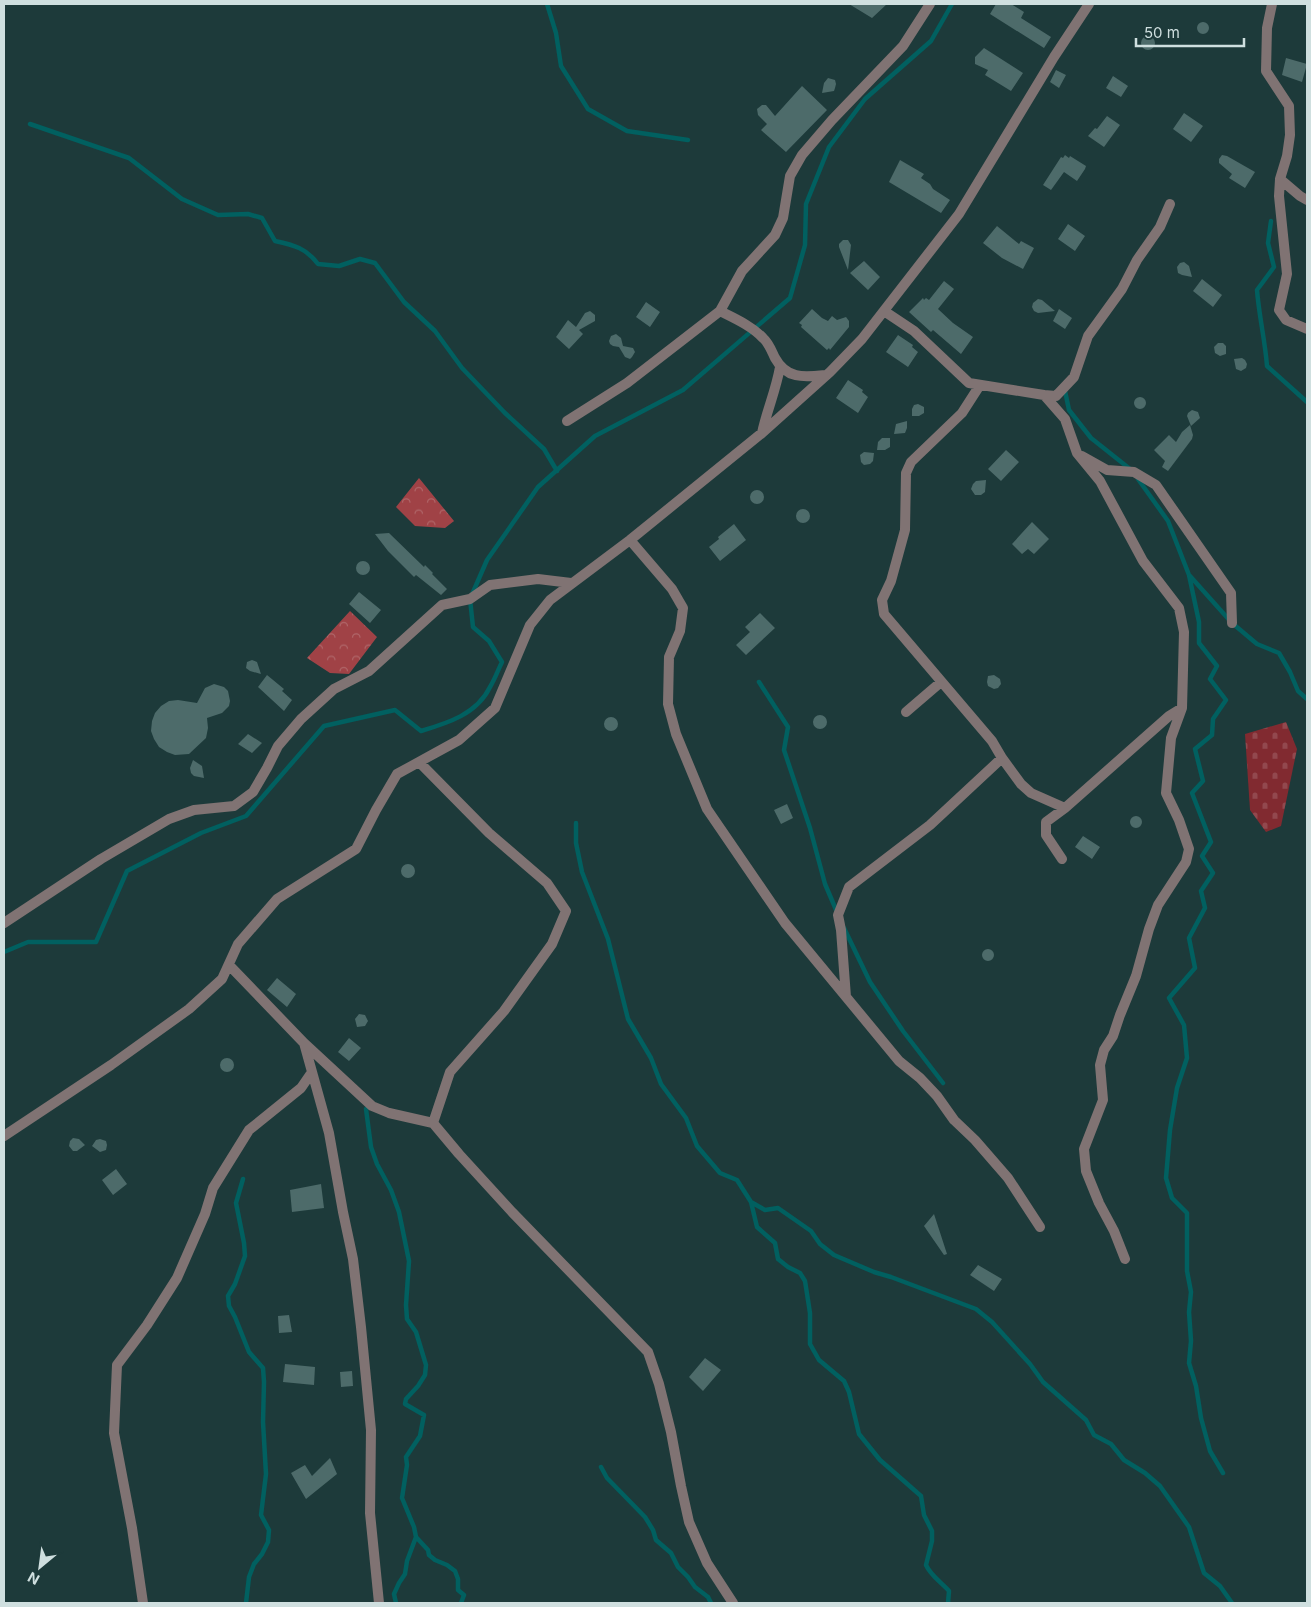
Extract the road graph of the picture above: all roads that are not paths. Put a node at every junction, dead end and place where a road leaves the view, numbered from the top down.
1 (930, 4) edge
2 (1089, 4) edge
3 (1272, 4) edge
4 (1280, 179) junction
5 (1307, 200) edge
6 (1170, 204) dead end
7 (720, 311) junction
8 (884, 311) junction
9 (1307, 329) edge
10 (780, 367) junction
11 (827, 375) junction
12 (980, 385) junction
13 (1044, 395) junction
14 (567, 421) dead end
15 (762, 433) junction
16 (1077, 453) junction
17 (630, 540) junction
18 (571, 583) junction
19 (1232, 623) dead end
20 (941, 682) junction
21 (1182, 708) junction
22 (906, 712) dead end
23 (1002, 758) junction
24 (419, 762) junction
25 (1065, 808) junction
26 (1062, 859) dead end
27 (4, 923) edge
28 (229, 965) junction
29 (846, 997) junction
30 (304, 1043) junction
31 (312, 1072) junction
32 (433, 1123) junction
33 (4, 1136) edge
34 (1040, 1227) dead end
35 (1125, 1259) dead end
36 (143, 1603) edge
37 (379, 1603) edge
38 (733, 1603) edge

1 - 7 street
2 - 8 street
3 - 4 street
4 - 5 street
4 - 9 street
6 - 13 street
7 - 10 street
7 - 14 street
8 - 11 street
8 - 12 street
10 - 11 street
10 - 15 street
11 - 15 street
12 - 13 street
12 - 20 street
13 - 16 street
15 - 17 street
16 - 19 street
16 - 21 street
17 - 18 street
17 - 29 street
18 - 24 street
18 - 27 street
20 - 22 street
20 - 23 street
21 - 25 street
21 - 35 street
23 - 25 street
23 - 29 street
24 - 28 street
24 - 32 street
25 - 26 street
28 - 30 street
28 - 33 street
29 - 34 street
30 - 31 street
30 - 32 street
31 - 36 street
31 - 37 street
32 - 38 street

